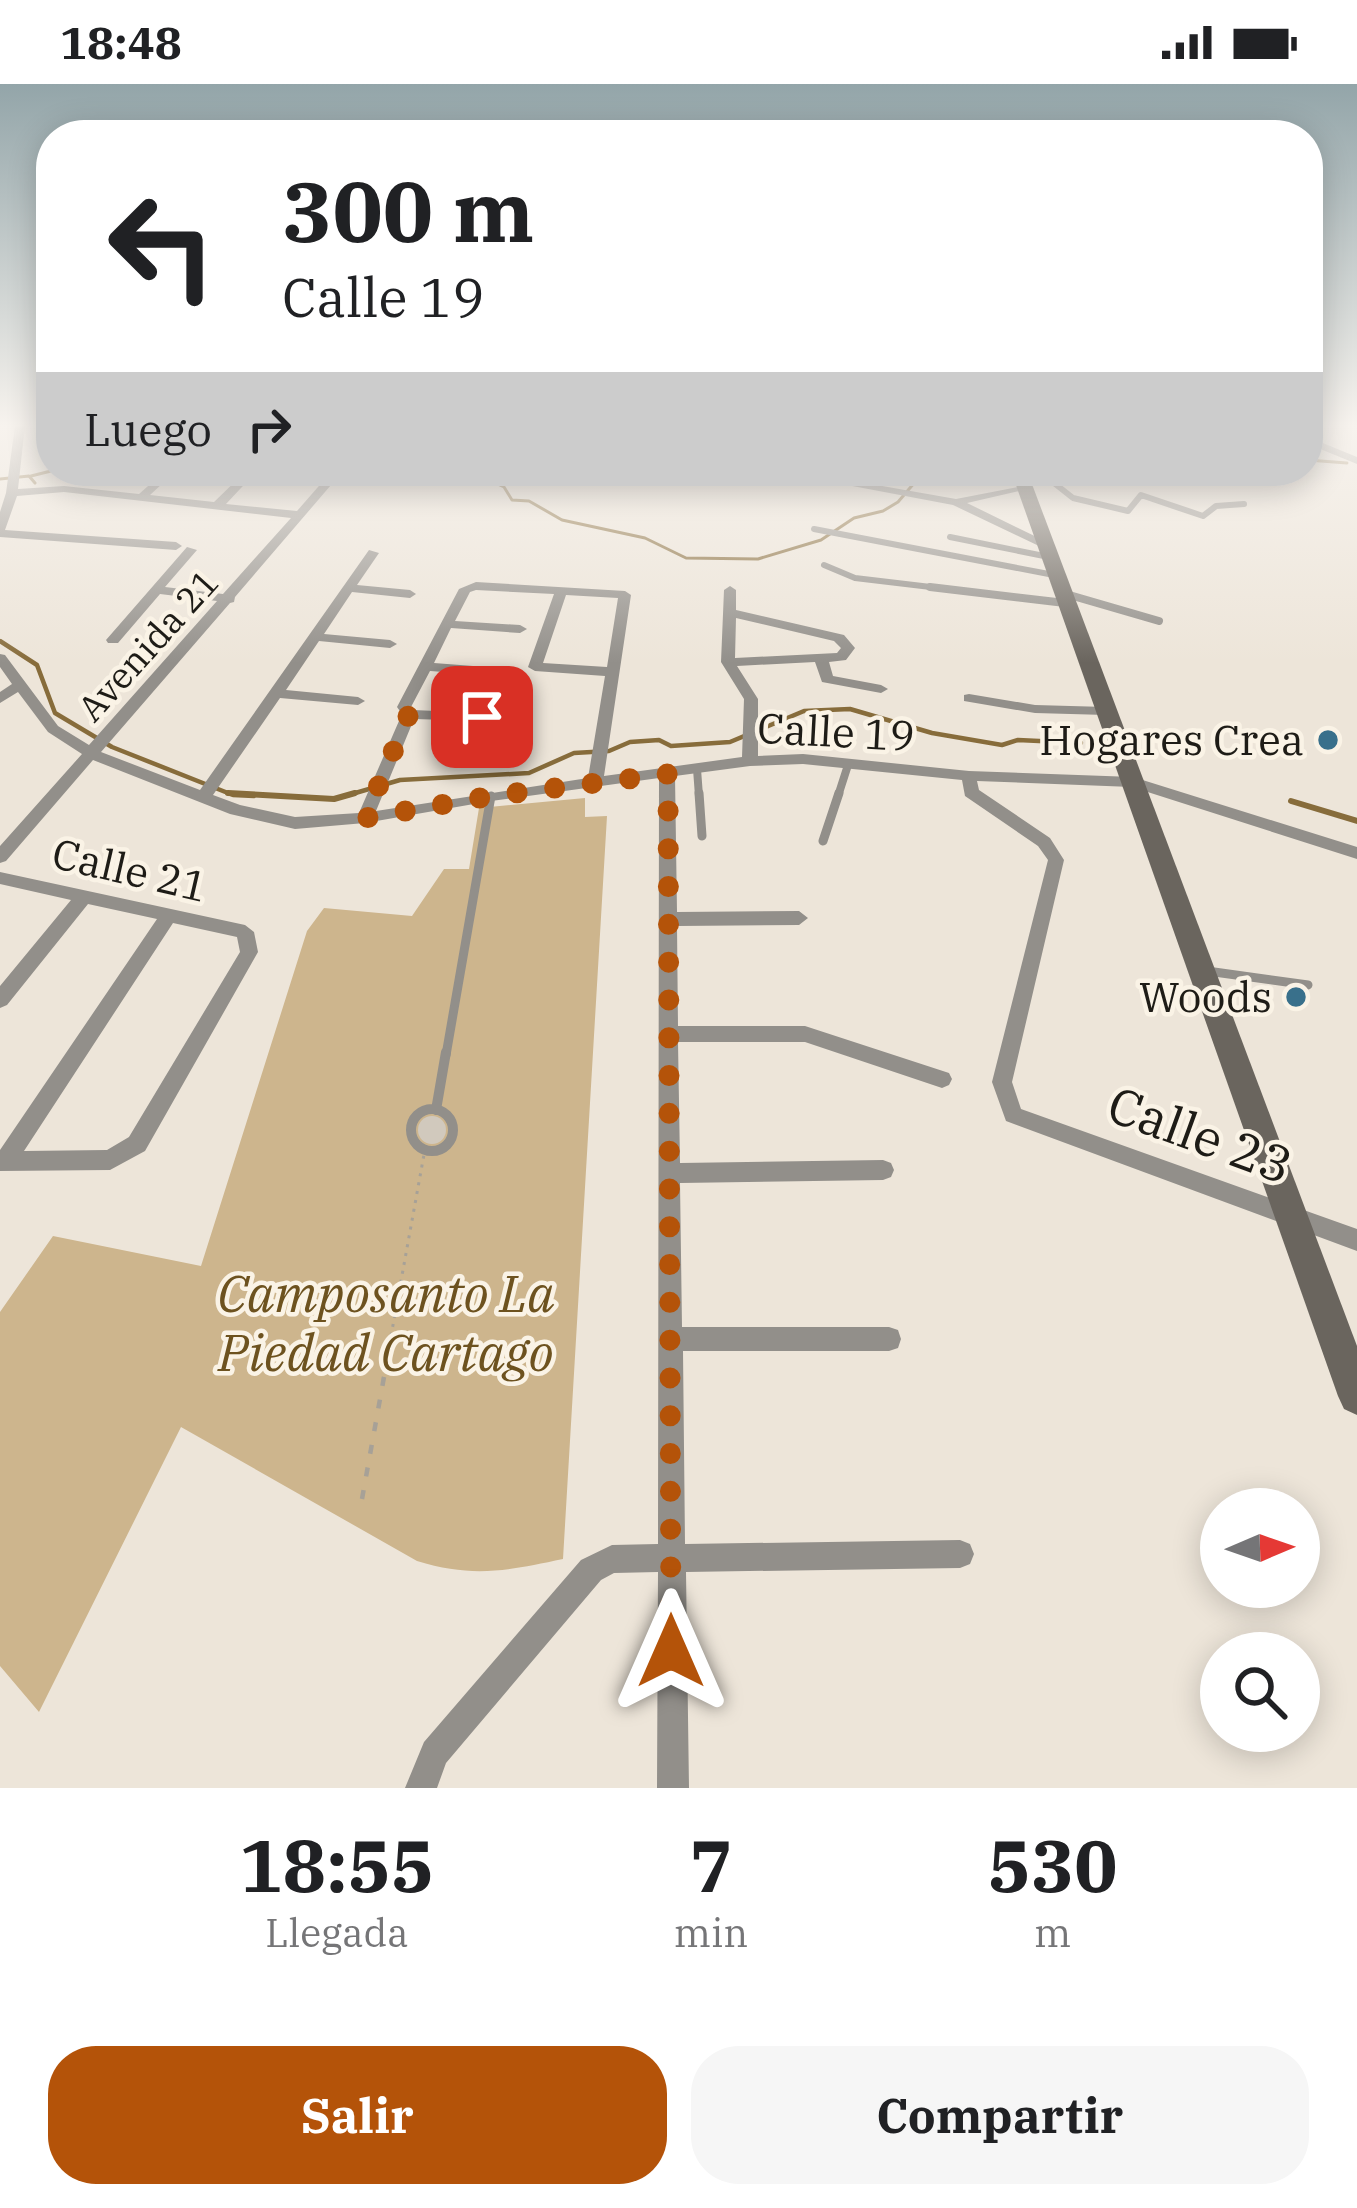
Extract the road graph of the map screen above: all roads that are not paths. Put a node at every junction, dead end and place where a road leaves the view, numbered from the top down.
1 (214, 505) edge
2 (218, 505) joint
3 (308, 505) edge
4 (959, 505) edge
5 (1030, 505) edge
6 (1103, 505) edge
7 (1133, 505) edge
8 (1169, 505) edge
9 (1237, 505) edge
10 (299, 515) junction
11 (814, 529) dead end
12 (0, 531) edge
13 (950, 537) dead end
14 (373, 553) dead end
15 (824, 566) dead end
16 (1054, 574) junction
17 (349, 588) junction
18 (157, 590) junction
19 (730, 590) dead end
20 (560, 592) junction
21 (410, 594) dead end
22 (230, 599) junction
23 (730, 613) junction
24 (1159, 621) dead end
25 (447, 624) junction
26 (520, 628) dead end
27 (315, 637) junction
28 (113, 640) dead end
29 (389, 644) dead end
30 (0, 658) edge
31 (821, 658) junction
32 (728, 662) junction
33 (425, 666) junction
34 (499, 672) dead end
35 (615, 672) junction
36 (21, 684) junction
37 (881, 689) dead end
38 (276, 693) junction
39 (969, 698) dead end
40 (0, 699) edge
41 (358, 700) dead end
42 (1106, 711) junction
43 (409, 714) junction
44 (482, 717) dead end
45 (92, 754) junction
46 (750, 761) junction
47 (848, 765) junction
48 (697, 769) junction
49 (668, 774) junction
50 (969, 776) junction
51 (1132, 782) junction
52 (595, 784) junction
53 (491, 796) junction
54 (204, 797) junction
55 (365, 818) junction
56 (702, 836) dead end
57 (823, 841) dead end
58 (1357, 854) edge
59 (0, 856) edge
60 (0, 878) edge
61 (84, 896) junction
62 (168, 916) junction
63 (800, 918) dead end
64 (668, 919) junction
65 (1201, 970) junction
66 (1308, 985) dead end
67 (0, 1000) edge
68 (669, 1034) junction
69 (942, 1079) dead end
70 (436, 1110) junction
71 (2, 1161) edge
72 (884, 1170) dead end
73 (670, 1173) junction
74 (1292, 1216) junction
75 (1357, 1240) edge
76 (671, 1339) junction
77 (890, 1339) dead end
78 (1357, 1396) edge
79 (960, 1554) dead end
80 (670, 1559) junction
81 (421, 1788) edge
82 (673, 1788) edge

1 - 2 street
2 - 10 street
3 - 10 street, Avenida 21
4 - 16 street
5 - 16 main road
6 - 7 lane
8 - 9 lane
10 - 22 street, Avenida 21
11 - 16 lane
12 - 18 street
13 - 16 lane
14 - 17 street
15 - 16 lane
16 - 24 lane
16 - 42 main road
17 - 21 street
17 - 27 street
18 - 22 street
18 - 28 street
19 - 23 street
20 - 25 street
20 - 35 street
20 - 35 street
22 - 45 street, Avenida 21
23 - 31 street
23 - 32 street
25 - 26 street
25 - 33 street
27 - 29 street
27 - 38 street
30 - 36 street, Calle 19
31 - 32 street
31 - 37 street
32 - 46 street
33 - 34 street
33 - 43 street
35 - 52 street
36 - 40 street
36 - 45 street, Calle 19
38 - 41 street
38 - 54 street
39 - 42 street
42 - 51 main road
43 - 44 street
43 - 55 street
45 - 54 street, Calle 19
45 - 59 street, Avenida 21
46 - 47 street, Calle 19
46 - 48 street, Calle 19
47 - 50 street, Calle 19
47 - 57 lane
48 - 49 street, Calle 19
48 - 56 lane
49 - 52 street, Calle 19
49 - 64 street
50 - 51 street, Calle 19
50 - 74 street, Calle 23
51 - 58 street, Calle 19
51 - 65 main road
52 - 53 street, Calle 19
53 - 55 street, Calle 19
53 - 70 lane
54 - 55 street, Calle 19
60 - 61 street, Calle 21
61 - 62 street, Calle 21
61 - 67 street
62 - 71 street
62 - 71 street, Calle 21
63 - 64 street
64 - 68 street
65 - 66 lane
65 - 74 main road
68 - 69 street
68 - 73 street
70 - 70 lane
72 - 73 street
73 - 76 street
74 - 75 street, Calle 23
74 - 78 main road
76 - 77 street
76 - 80 street
79 - 80 street
80 - 81 street
80 - 82 street

